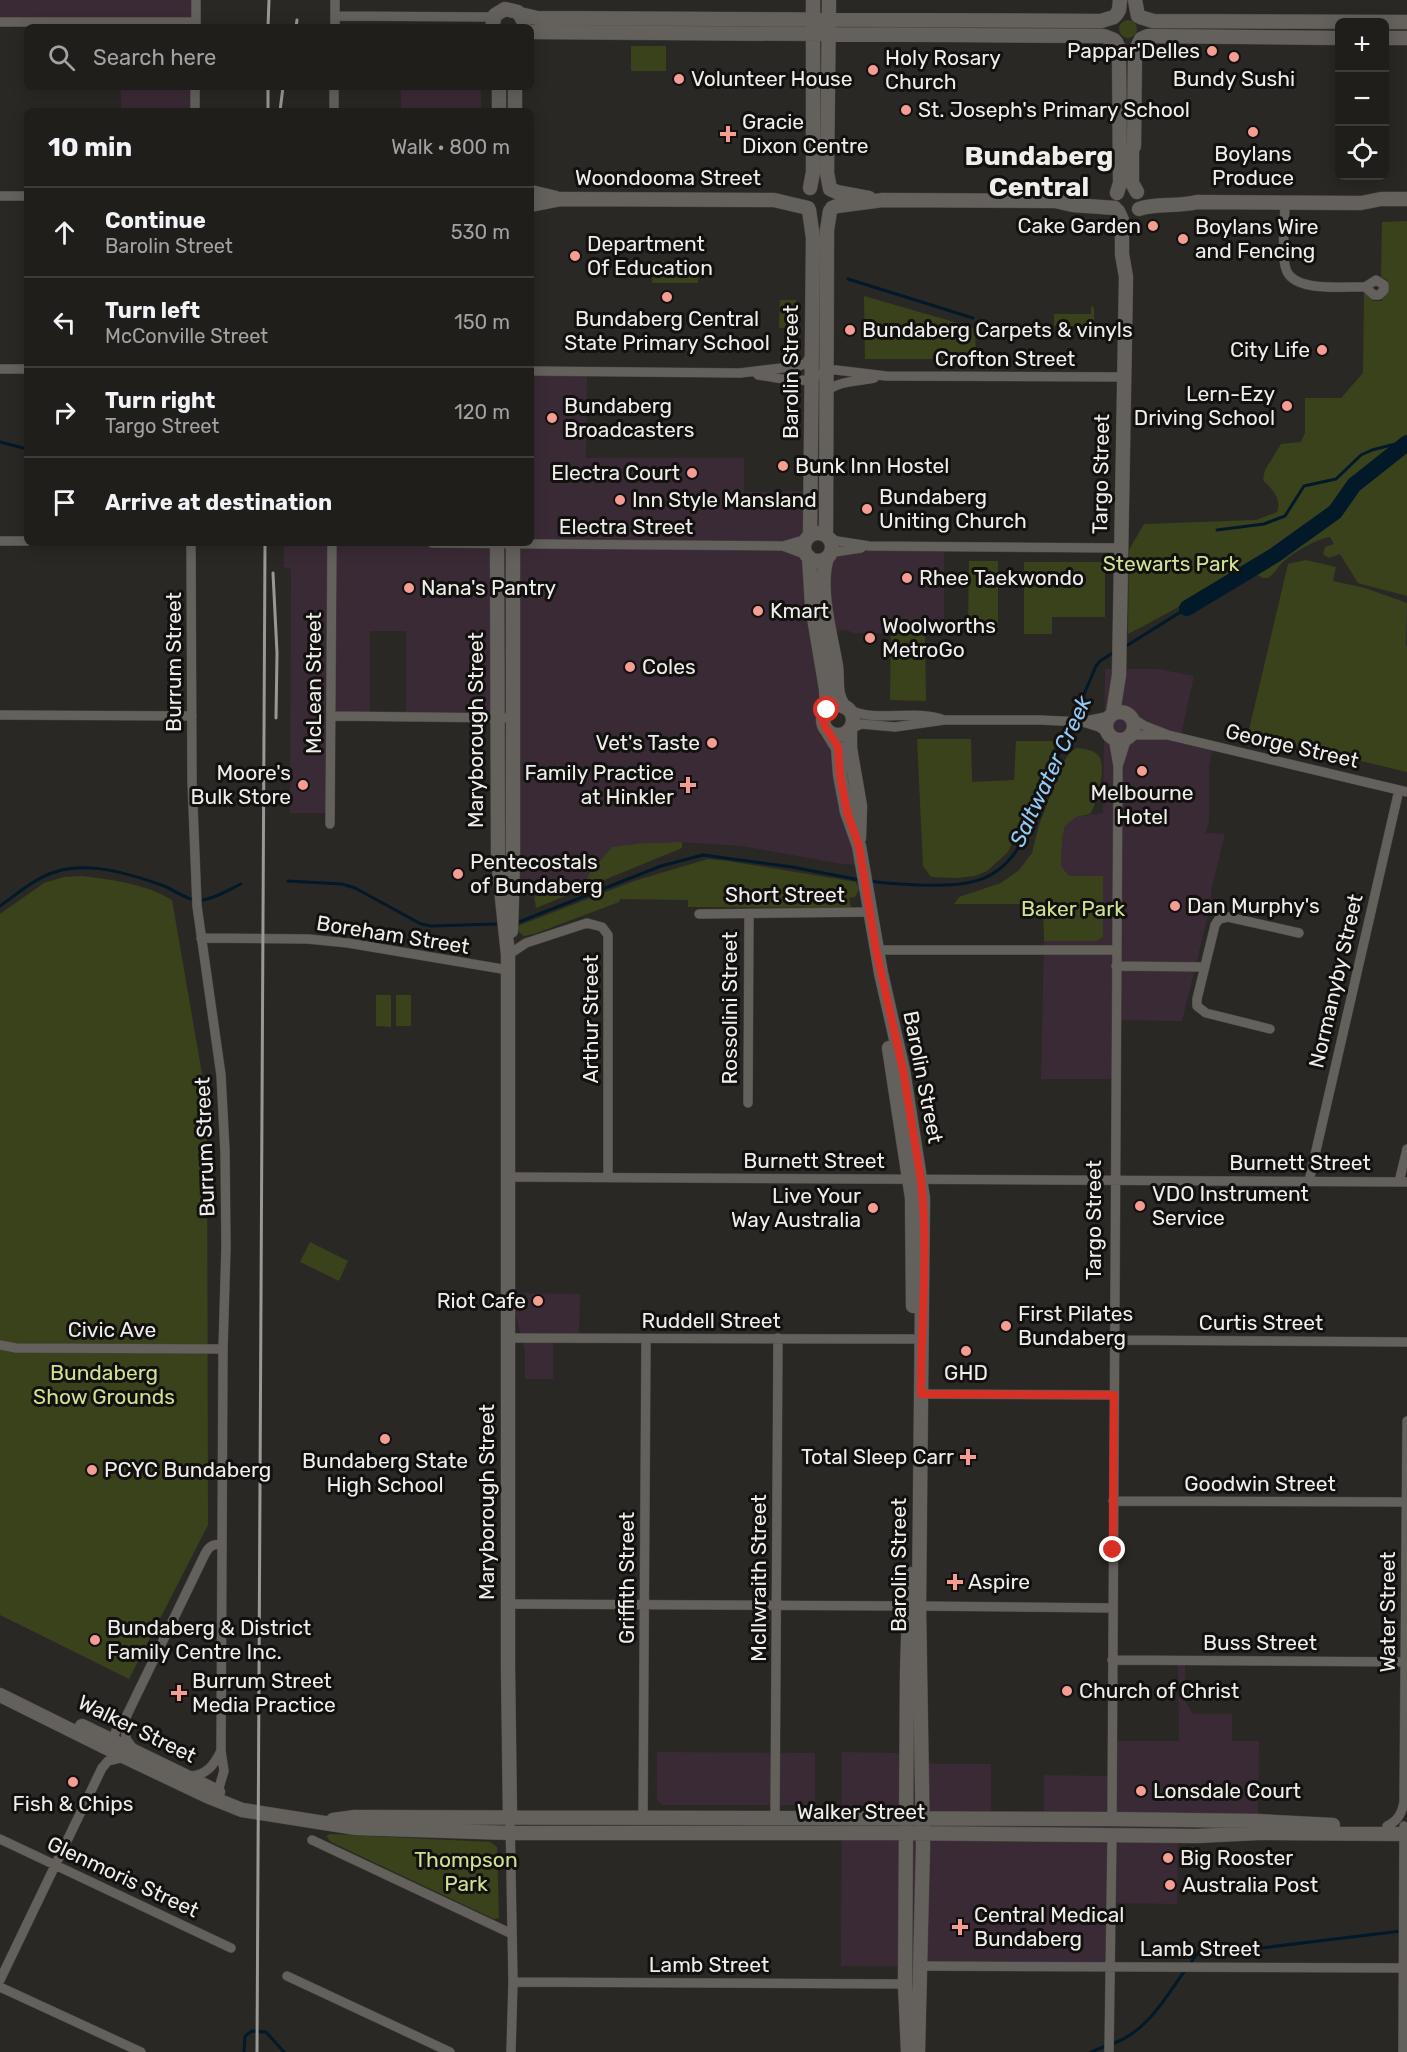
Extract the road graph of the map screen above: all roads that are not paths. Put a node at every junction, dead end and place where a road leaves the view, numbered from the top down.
1 (196, 0) edge
2 (335, 0) edge
3 (813, 0) edge
4 (829, 0) edge
5 (1120, 0) edge
6 (1135, 0) edge
7 (519, 13) edge
8 (496, 14) edge
9 (335, 16) junction
10 (1115, 16) junction
11 (1139, 16) junction
12 (694, 19) junction
13 (813, 19) junction
14 (829, 19) junction
15 (966, 20) junction
16 (0, 22) edge
17 (1407, 22) edge
18 (131, 24) edge
19 (196, 24) edge
20 (334, 24) edge
21 (556, 25) junction
22 (534, 31) edge
23 (694, 34) junction
24 (813, 35) junction
25 (829, 35) junction
26 (966, 35) junction
27 (1335, 38) edge
28 (1389, 38) edge
29 (1407, 38) edge
30 (1141, 40) junction
31 (1115, 41) junction
32 (195, 90) edge
33 (334, 90) edge
34 (500, 90) edge
35 (515, 90) edge
36 (1120, 104) junction
37 (1134, 104) junction
38 (195, 108) edge
39 (334, 108) edge
40 (499, 108) edge
41 (515, 108) edge
42 (809, 189) junction
43 (830, 189) junction
44 (534, 193) edge
45 (1138, 193) junction
46 (0, 196) edge
47 (24, 196) edge
48 (561, 199) junction
49 (1407, 199) edge
50 (774, 200) junction
51 (882, 200) junction
52 (1116, 202) junction
53 (1197, 202) junction
54 (1285, 203) junction
55 (1361, 203) junction
56 (534, 204) edge
57 (1407, 208) edge
58 (809, 209) junction
59 (831, 210) junction
60 (1137, 210) junction
61 (1126, 273) junction
62 (1365, 286) dead end
63 (819, 353) junction
64 (0, 369) edge
65 (24, 369) edge
66 (826, 370) junction
67 (534, 371) edge
68 (740, 373) junction
69 (886, 376) junction
70 (1124, 377) junction
71 (812, 386) junction
72 (826, 397) junction
73 (828, 537) junction
74 (808, 538) junction
75 (0, 541) edge
76 (24, 541) edge
77 (534, 543) edge
78 (191, 546) edge
79 (332, 546) edge
80 (497, 546) edge
81 (513, 546) edge
82 (783, 546) junction
83 (869, 546) junction
84 (1121, 548) junction
85 (808, 556) junction
86 (828, 557) junction
87 (1119, 673) junction
88 (846, 708) junction
89 (827, 710) junction
90 (0, 715) edge
91 (1111, 715) junction
92 (192, 716) junction
93 (332, 716) junction
94 (1131, 717) junction
95 (496, 718) junction
96 (512, 718) junction
97 (944, 720) junction
98 (1083, 722) junction
99 (850, 729) junction
100 (828, 732) junction
101 (1110, 735) junction
102 (1168, 735) junction
103 (1129, 737) junction
104 (1118, 766) junction
105 (1403, 791) edge
106 (330, 824) dead end
107 (859, 846) junction
108 (870, 912) junction
109 (699, 914) dead end
110 (749, 914) junction
111 (1299, 933) dead end
112 (201, 938) junction
113 (876, 950) junction
114 (1116, 950) junction
115 (508, 954) junction
116 (1116, 966) junction
117 (1204, 967) junction
118 (508, 970) junction
119 (1270, 1029) dead end
120 (748, 1103) dead end
121 (1407, 1149) edge
122 (509, 1177) junction
123 (609, 1178) junction
124 (916, 1180) junction
125 (1115, 1181) junction
126 (1309, 1181) junction
127 (1403, 1182) edge
128 (508, 1338) junction
129 (778, 1338) junction
130 (646, 1339) junction
131 (914, 1339) junction
132 (1114, 1340) junction
133 (1407, 1342) edge
134 (0, 1346) edge
135 (223, 1349) junction
136 (921, 1394) junction
137 (1114, 1395) junction
138 (1407, 1421) edge
139 (1113, 1501) junction
140 (1407, 1502) edge
141 (222, 1544) junction
142 (509, 1604) junction
143 (644, 1604) junction
144 (777, 1606) junction
145 (914, 1606) junction
146 (1113, 1608) junction
147 (1112, 1660) junction
148 (1406, 1662) edge
149 (0, 1686) edge
150 (0, 1695) edge
151 (125, 1719) junction
152 (97, 1743) junction
153 (122, 1750) junction
154 (221, 1751) junction
155 (102, 1768) junction
156 (189, 1776) junction
157 (212, 1794) junction
158 (1406, 1807) edge
159 (510, 1817) junction
160 (643, 1817) junction
161 (775, 1818) junction
162 (906, 1818) junction
163 (922, 1818) junction
164 (1039, 1819) junction
165 (1112, 1819) junction
166 (316, 1822) junction
167 (1387, 1826) junction
168 (1406, 1830) edge
169 (510, 1833) junction
170 (907, 1833) junction
171 (922, 1833) junction
172 (1112, 1835) junction
173 (1176, 1835) junction
174 (0, 1839) edge
175 (312, 1840) dead end
176 (56, 1866) junction
177 (512, 1934) junction
178 (231, 1948) dead end
179 (921, 1966) junction
180 (1110, 1966) junction
181 (1405, 1968) edge
182 (287, 1976) dead end
183 (0, 1980) edge
184 (513, 1982) junction
185 (905, 1984) junction
186 (0, 1987) edge
187 (908, 2032) junction
188 (141, 2052) edge
189 (450, 2052) edge
190 (511, 2052) edge
191 (909, 2052) edge
192 (918, 2052) edge
193 (1109, 2052) edge
194 (1403, 2052) edge

1 - 19 street
2 - 9 street
3 - 13 main road
4 - 14 main road
5 - 10 main road
6 - 11 main road
7 - 8 main road
7 - 21 main road
8 - 9 street
9 - 20 street
10 - 11 main road
10 - 15 main road
10 - 31 main road
11 - 17 main road
11 - 30 main road
12 - 13 main road
12 - 21 main road
12 - 23 main road
13 - 14 main road
13 - 24 main road
14 - 15 main road
14 - 25 main road
15 - 26 main road
16 - 18 street
21 - 22 main road
21 - 23 main road
23 - 24 main road
24 - 25 main road
24 - 42 main road
25 - 26 main road
25 - 43 main road
26 - 31 main road
27 - 30 main road
28 - 29 main road
30 - 31 main road
30 - 37 main road
31 - 36 main road, Targo Street
32 - 38 street
33 - 39 street
34 - 40 main road
35 - 41 main road
36 - 37 main road
36 - 52 main road, Targo Street
37 - 45 main road
42 - 43 main road
42 - 50 main road, Woondooma Street
42 - 58 main road
43 - 51 main road
43 - 59 main road
44 - 48 main road, Woondooma Street
45 - 52 main road
45 - 53 main road
45 - 60 main road
46 - 47 street
48 - 50 main road, Woondooma Street
48 - 56 main road, Woondooma Street
49 - 55 main road
50 - 58 main road, Woondooma Street
51 - 52 main road
51 - 59 main road
52 - 60 main road
52 - 61 main road, Targo Street
53 - 54 main road
53 - 60 main road
54 - 55 main road
54 - 62 street
55 - 57 main road
58 - 59 main road
58 - 63 main road, Barolin Street
59 - 63 main road, Barolin Street
60 - 61 main road, Targo Street
61 - 70 main road, Targo Street
63 - 66 main road, Barolin Street
63 - 68 street
63 - 71 main road, Barolin Street
64 - 65 street
66 - 69 street, Crofton Street
66 - 71 street
66 - 72 main road, Barolin Street
67 - 68 street
68 - 71 street
69 - 70 street, Crofton Street
69 - 72 street, Crofton Street
70 - 84 main road, Targo Street
71 - 74 main road, Barolin Street
72 - 73 main road, Barolin Street
73 - 74 main road
73 - 83 street
73 - 86 main road
74 - 82 street, Electra Street
74 - 85 main road
75 - 76 street
77 - 82 street, Electra Street
78 - 92 street, Burrum Street
79 - 93 street, McLean Street
80 - 95 main road, Maryborough Street
81 - 96 main road, Maryborough Street
82 - 85 street, Electra Street
83 - 84 street
83 - 86 street
84 - 87 main road, Targo Street
85 - 86 main road
85 - 89 main road
86 - 88 main road
87 - 91 main road, Targo Street
87 - 94 main road, Targo Street
88 - 89 main road
88 - 97 street
88 - 99 main road
89 - 100 main road
90 - 92 street
91 - 94 main road
91 - 98 street
91 - 101 main road
92 - 112 street, Burrum Street
93 - 95 street
93 - 106 street, McLean Street
94 - 102 street, George Street
94 - 103 main road
95 - 96 street
95 - 115 main road, Maryborough Street
96 - 115 main road, Maryborough Street
97 - 98 street
97 - 99 street
98 - 101 street
99 - 100 main road
99 - 107 main road, Barolin Street
100 - 107 main road, Barolin Street
101 - 103 main road
101 - 104 street, Targo Street
102 - 103 street, George Street
102 - 105 street, George Street
103 - 104 street, Targo Street
104 - 114 street, Targo Street
105 - 126 street, Normanyby Street
107 - 108 main road, Barolin Street
108 - 110 street, Short Street
108 - 113 main road, Barolin Street
109 - 110 street, Short Street
110 - 120 street, Rossolini Street
111 - 117 street
112 - 118 street, Boreham Street
112 - 135 street, Burrum Street
113 - 114 street
113 - 124 main road, Barolin Street
114 - 116 street, Targo Street
115 - 118 main road, Maryborough Street
115 - 123 street, Arthur Street
116 - 117 street
116 - 125 street, Targo Street
117 - 119 street
118 - 122 main road, Maryborough Street
121 - 127 street
122 - 123 street, Burnett Street
122 - 128 main road, Maryborough Street
123 - 124 street, Burnett Street
124 - 125 street, Burnett Street
124 - 131 main road, Barolin Street
124 - 136 main road, Barolin Street
125 - 126 street, Burnett Street
125 - 132 street, Targo Street
126 - 127 street, Burnett Street
128 - 130 street, Ruddell Street
128 - 142 main road, Maryborough Street
129 - 130 street, Ruddell Street
129 - 131 street, Ruddell Street
129 - 144 street, McIlwraith Street
130 - 143 street, Griffith Street
131 - 145 main road, Barolin Street
132 - 133 street, Curtis Street
132 - 137 street, Targo Street
134 - 135 street, Civic Ave
135 - 141 street, Burrum Street
136 - 137 street
136 - 145 main road, Barolin Street
137 - 139 street, Targo Street
138 - 140 street, Water Street
139 - 140 street, Goodwin Street
139 - 146 street, Targo Street
140 - 148 street, Water Street
141 - 151 street
141 - 154 street, Burrum Street
142 - 143 street
142 - 159 main road, Maryborough Street
143 - 144 street
143 - 160 street, Griffith Street
144 - 145 street
144 - 161 street, McIlwraith Street
145 - 146 street
145 - 162 main road, Barolin Street
145 - 163 main road, Barolin Street
146 - 147 street, Targo Street
147 - 148 street, Buss Street
147 - 165 street, Targo Street
148 - 158 street, Water Street
149 - 153 main road, Walker Street
150 - 152 main road, Walker Street
151 - 153 street
151 - 153 street
152 - 153 main road, Walker Street
152 - 155 street
153 - 155 street
153 - 156 main road, Walker Street
153 - 157 main road, Walker Street
154 - 156 street
154 - 157 street, Burrum Street
155 - 176 street
156 - 157 main road, Walker Street
157 - 166 main road, Walker Street
158 - 167 street, Water Street
159 - 160 main road, Walker Street
159 - 166 main road, Walker Street
159 - 169 street, Maryborough Street
160 - 161 main road, Walker Street
161 - 162 main road, Walker Street
162 - 163 main road, Walker Street
162 - 170 main road, Barolin Street
163 - 164 main road, Walker Street
163 - 171 main road, Barolin Street
164 - 165 main road, Walker Street
164 - 172 main road
165 - 167 main road, Walker Street
165 - 173 main road
166 - 169 main road, Walker Street
167 - 168 main road, Walker Street
168 - 173 main road, Walker Street
168 - 181 street
169 - 170 main road, Walker Street
169 - 177 street, Maryborough Street
170 - 171 main road, Walker Street
170 - 185 main road, Barolin Street
171 - 172 main road, Walker Street
171 - 179 main road, Barolin Street
172 - 173 main road, Walker Street
172 - 180 street
174 - 176 street, Glenmoris Street
175 - 177 street
176 - 178 street, Glenmoris Street
176 - 183 street
177 - 184 street, Maryborough Street
179 - 180 street, Lamb Street
179 - 187 main road
179 - 192 main road, Barolin Street
180 - 181 street, Lamb Street
180 - 193 street
181 - 194 street
182 - 189 street
184 - 185 street, Lamb Street
184 - 190 street, Maryborough Street
185 - 187 main road, Barolin Street
186 - 188 street
187 - 191 main road, Barolin Street

